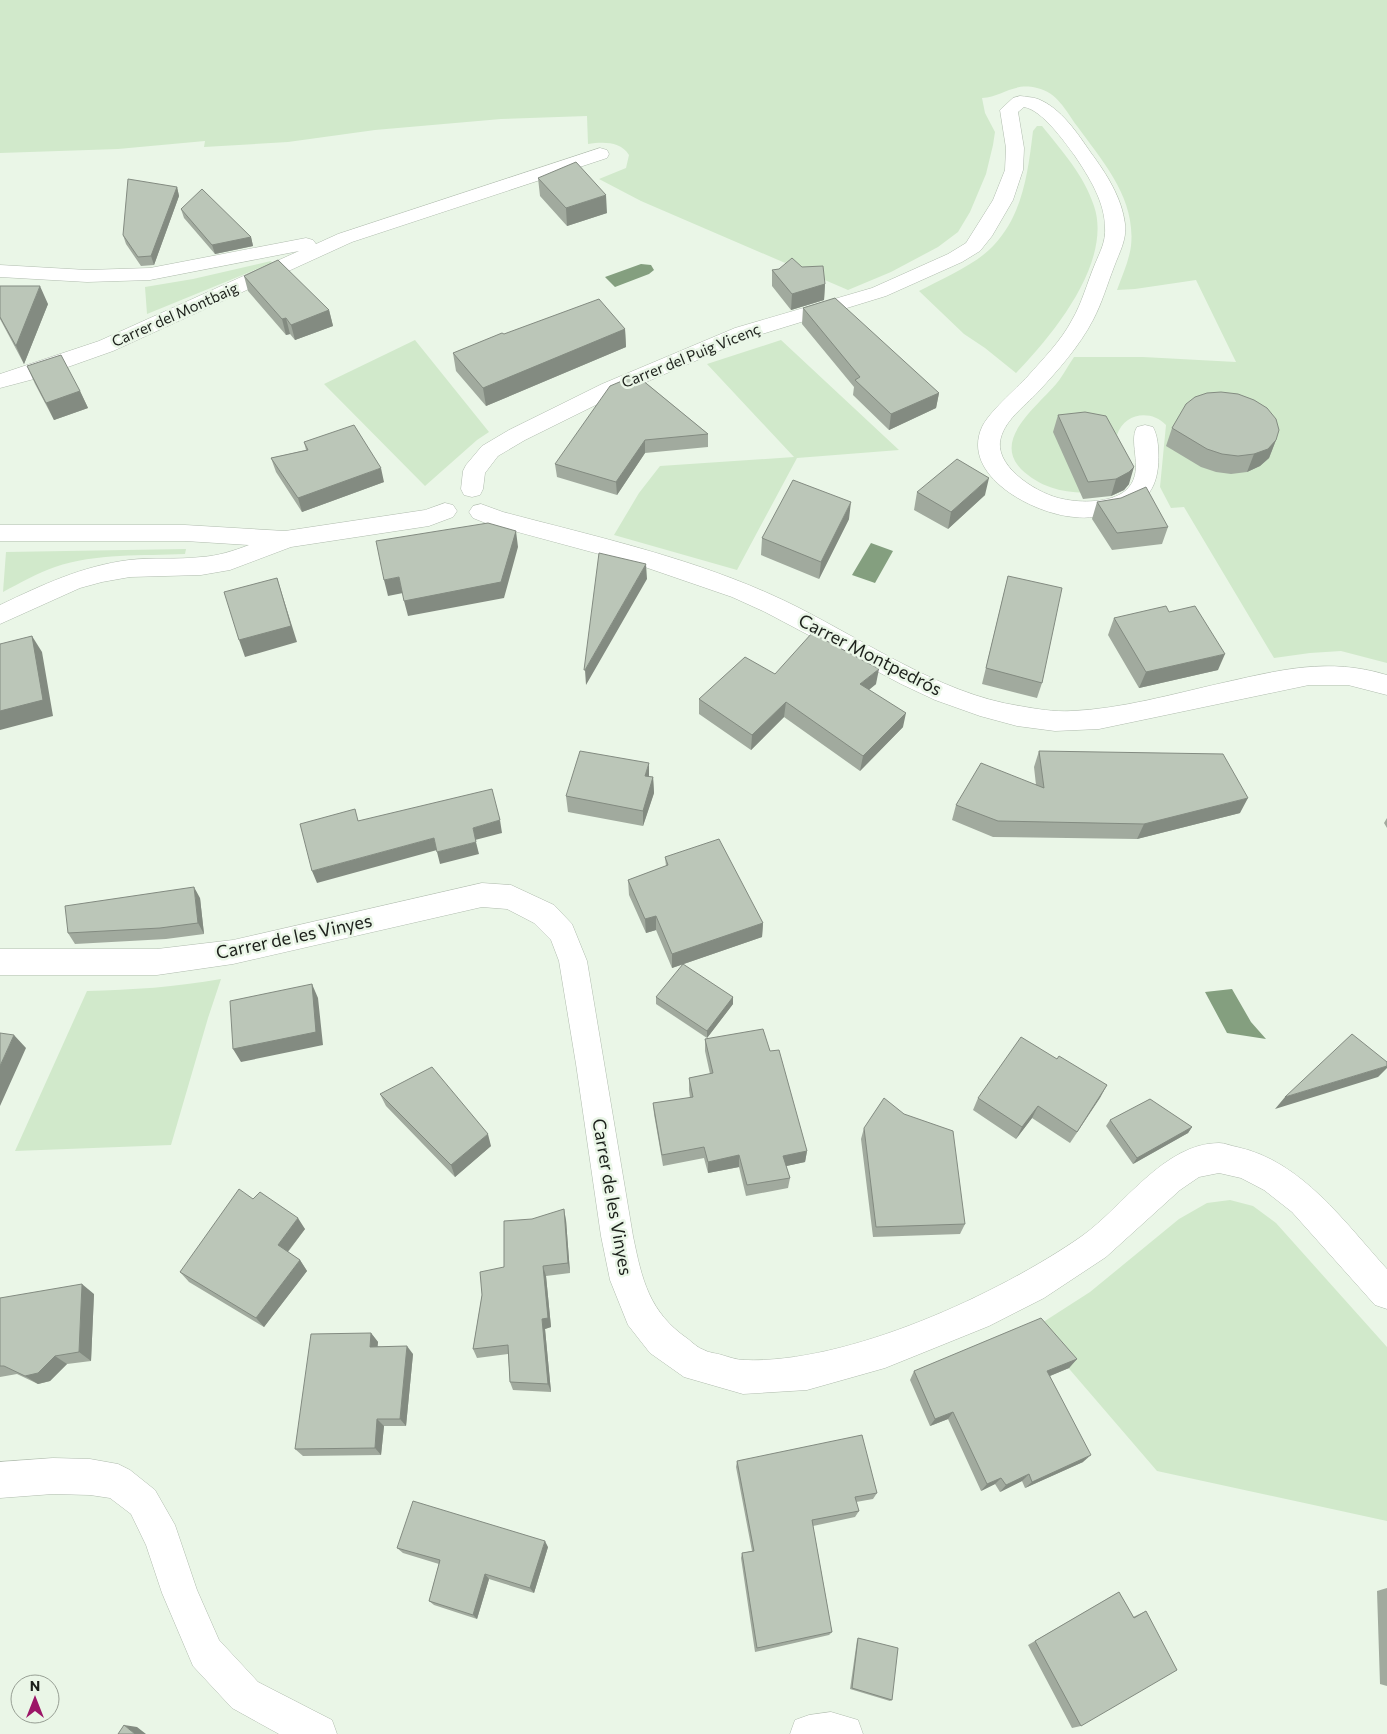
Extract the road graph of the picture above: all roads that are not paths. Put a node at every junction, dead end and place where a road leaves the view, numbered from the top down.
1 (600, 154) dead end
2 (345, 238) junction
3 (0, 271) edge
4 (0, 381) edge
5 (1145, 432) dead end
6 (472, 489) junction
7 (445, 511) junction
8 (481, 512) junction
9 (0, 533) edge
10 (288, 539) junction
11 (0, 614) edge
12 (1387, 685) edge
13 (0, 962) edge
14 (1387, 1293) edge
15 (0, 1480) edge
16 (318, 1734) edge
17 (809, 1734) edge
18 (844, 1734) edge

1 - 2 street, Carrer del Montbaig
2 - 3 street, Carrer del Montbaig
2 - 4 street, Carrer del Montbaig
5 - 6 street, Carrer del Puig Vicenç
6 - 7 street
6 - 8 street
7 - 8 street
7 - 10 street
8 - 12 street, Carrer Montpedrós
9 - 10 street
10 - 11 street
13 - 14 street, Carrer de les Vinyes
15 - 16 street
17 - 18 street

